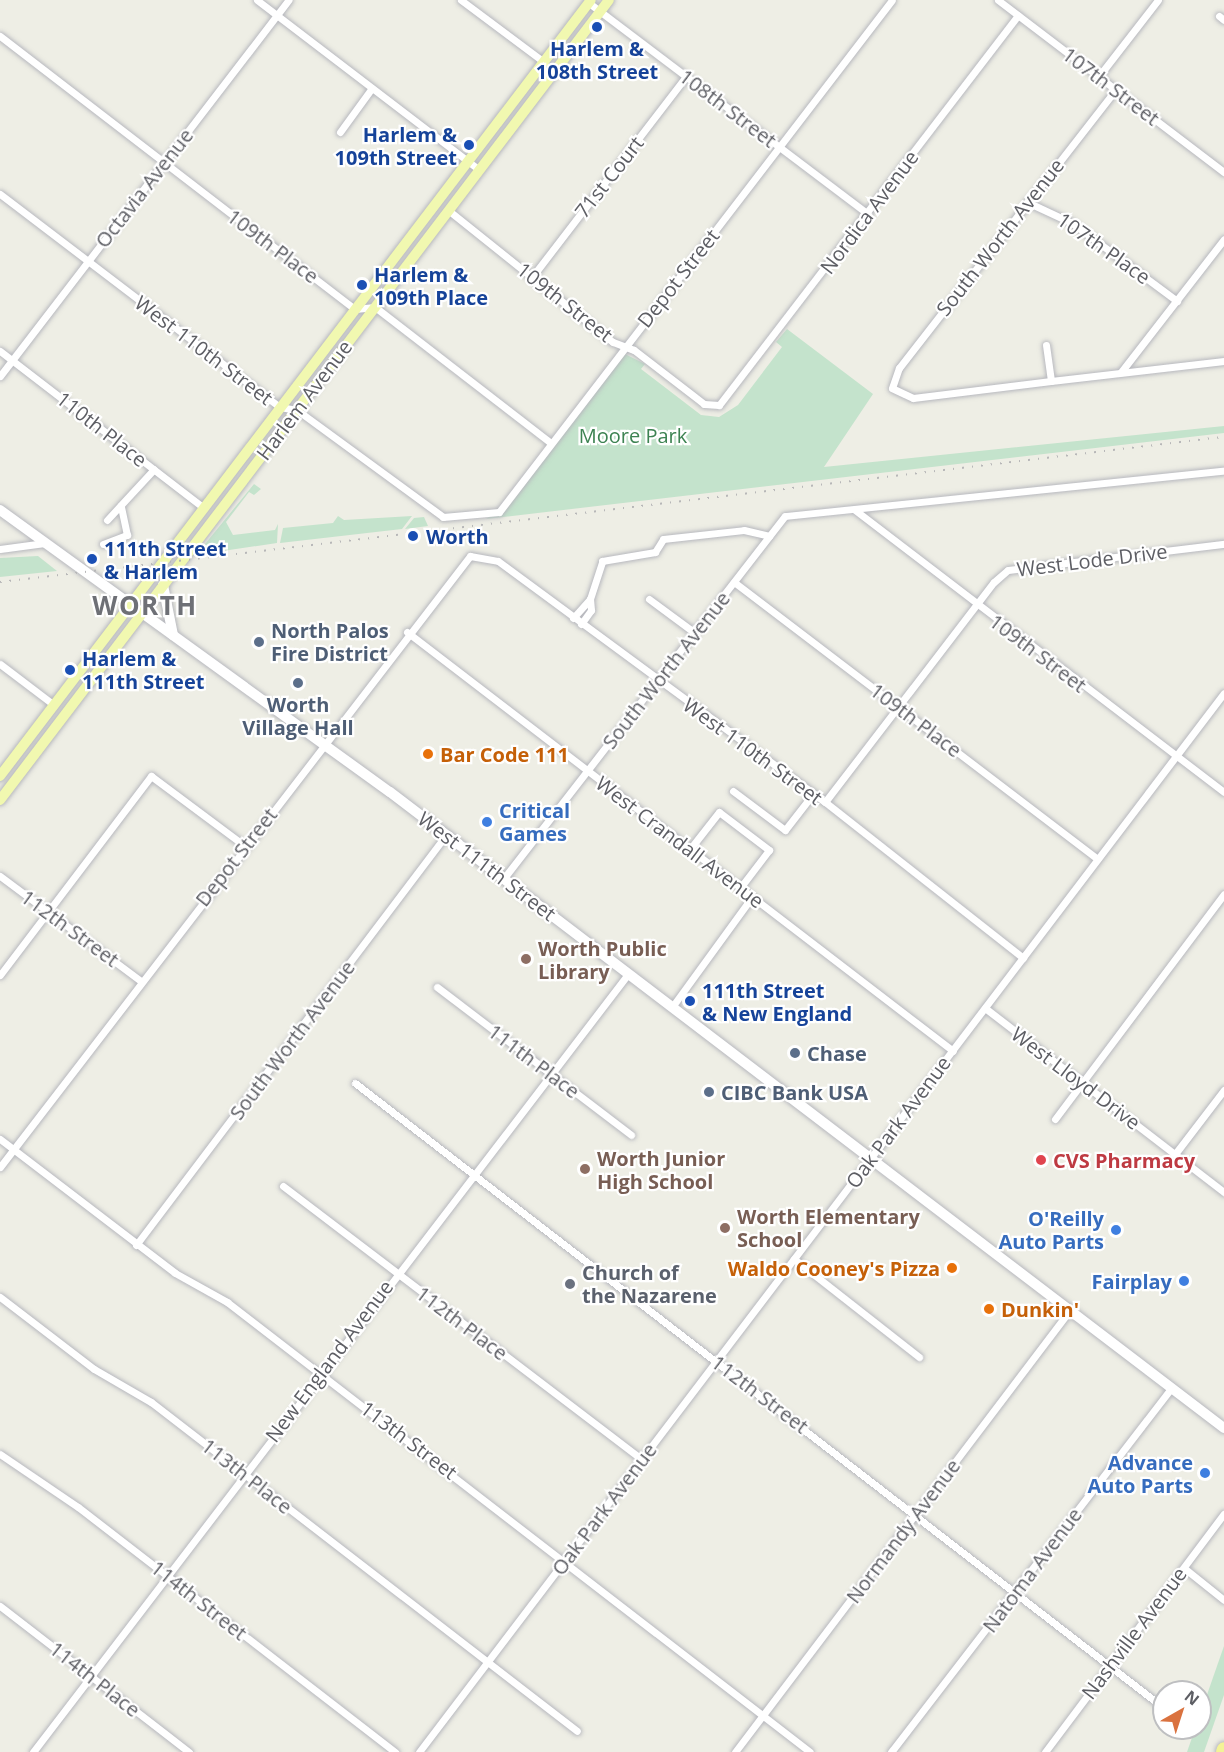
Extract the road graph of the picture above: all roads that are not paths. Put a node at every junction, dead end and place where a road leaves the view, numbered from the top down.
1 (257, 0) edge
2 (288, 0) edge
3 (461, 0) edge
4 (609, 0) edge
5 (892, 0) edge
6 (998, 0) edge
7 (1158, 0) edge
8 (590, 2) edge
9 (600, 12) junction
10 (277, 15) junction
11 (1018, 15) junction
12 (0, 36) edge
13 (544, 62) junction
14 (686, 76) junction
15 (1099, 76) junction
16 (372, 88) junction
17 (1116, 89) junction
18 (339, 132) dead end
19 (780, 147) junction
20 (468, 161) junction
21 (164, 162) junction
22 (479, 170) junction
23 (1224, 172) edge
24 (0, 194) edge
25 (1027, 202) junction
26 (448, 210) junction
27 (868, 213) junction
28 (1224, 239) edge
29 (87, 261) junction
30 (532, 277) junction
31 (1177, 301) junction
32 (375, 307) junction
33 (355, 309) junction
34 (1046, 345) dead end
35 (624, 346) junction
36 (0, 351) edge
37 (12, 360) junction
38 (1224, 361) edge
39 (1121, 372) junction
40 (0, 376) edge
41 (1051, 381) junction
42 (716, 406) joint
43 (280, 407) junction
44 (297, 410) junction
45 (550, 443) junction
46 (154, 469) junction
47 (1224, 471) edge
48 (121, 506) junction
49 (204, 508) junction
50 (0, 510) edge
51 (855, 510) junction
52 (443, 517) joint
53 (107, 520) dead end
54 (769, 536) junction
55 (45, 543) junction
56 (103, 544) dead end
57 (1224, 544) edge
58 (0, 549) edge
59 (477, 554) joint
60 (734, 582) junction
61 (164, 585) junction
62 (649, 598) dead end
63 (590, 599) junction
64 (132, 605) junction
65 (975, 606) junction
66 (142, 613) junction
67 (573, 618) junction
68 (582, 624) junction
69 (407, 632) junction
70 (695, 633) junction
71 (173, 635) junction
72 (0, 664) edge
73 (657, 681) junction
74 (1224, 693) edge
75 (54, 705) junction
76 (898, 707) junction
77 (65, 714) junction
78 (324, 743) junction
79 (1176, 757) junction
80 (587, 771) junction
81 (0, 776) edge
82 (733, 791) dead end
83 (1224, 792) edge
84 (813, 794) junction
85 (0, 800) edge
86 (825, 802) junction
87 (447, 835) junction
88 (245, 846) junction
89 (690, 849) junction
90 (1098, 859) junction
91 (0, 876) edge
92 (504, 878) junction
93 (740, 888) junction
94 (1224, 894) edge
95 (752, 897) junction
96 (49, 912) junction
97 (1023, 958) junction
98 (628, 974) junction
99 (0, 975) edge
100 (141, 981) junction
101 (437, 987) dead end
102 (672, 1007) junction
103 (985, 1008) junction
104 (953, 1051) junction
105 (551, 1073) junction
106 (1082, 1082) junction
107 (355, 1083) dead end
108 (1224, 1090) edge
109 (1054, 1119) dead end
110 (631, 1135) dead end
111 (0, 1139) edge
112 (13, 1150) junction
113 (1175, 1154) junction
114 (872, 1158) junction
115 (0, 1167) edge
116 (471, 1174) junction
117 (283, 1186) dead end
118 (1224, 1192) edge
119 (136, 1245) junction
120 (794, 1259) junction
121 (396, 1273) junction
122 (0, 1297) edge
123 (1070, 1310) junction
124 (919, 1357) dead end
125 (717, 1362) junction
126 (319, 1372) junction
127 (1171, 1388) junction
128 (1224, 1428) edge
129 (0, 1454) edge
130 (641, 1459) junction
131 (243, 1474) junction
132 (918, 1513) junction
133 (1224, 1514) edge
134 (566, 1560) junction
135 (1184, 1568) junction
136 (166, 1575) junction
137 (1017, 1590) junction
138 (1224, 1600) edge
139 (0, 1606) edge
140 (488, 1664) junction
141 (1111, 1664) junction
142 (90, 1676) junction
143 (1152, 1698) edge
144 (763, 1716) junction
145 (577, 1731) dead end
146 (33, 1752) edge
147 (189, 1752) edge
148 (395, 1752) edge
149 (419, 1752) edge
150 (735, 1752) edge
151 (810, 1752) edge
152 (891, 1752) edge
153 (1045, 1752) edge

1 - 10 street
2 - 10 street, Octavia Avenue
3 - 13 street
4 - 9 main road, Harlem Avenue
5 - 19 street, Depot Street
6 - 11 street, 107th Street
7 - 15 street
8 - 9 street, 108th Street
8 - 13 main road, Harlem Avenue
9 - 14 street, 108th Street
9 - 22 main road, Harlem Avenue
10 - 16 street
10 - 21 street, Octavia Avenue
11 - 15 street, 107th Street
11 - 27 street, Nordica Avenue
12 - 21 street, 109th Place
13 - 20 main road, Harlem Avenue
14 - 19 street, 108th Street
14 - 30 street, 71st Court
15 - 17 street, 107th Street
16 - 18 street
16 - 20 street
17 - 23 street, 107th Street
17 - 25 street, South Worth Avenue
19 - 27 street, 108th Street
19 - 35 street, Depot Street
20 - 22 street
20 - 33 main road, Harlem Avenue
21 - 29 street, Octavia Avenue
21 - 33 street, 109th Place
22 - 26 main road, Harlem Avenue
24 - 29 street, West 110th Street
25 - 31 street, 107th Place
25 - 41 street, South Worth Avenue
26 - 30 street, 109th Street
26 - 32 main road, Harlem Avenue
27 - 42 street, Nordica Avenue
28 - 31 street
29 - 37 street, Octavia Avenue
29 - 43 street, West 110th Street
30 - 35 street, 109th Street
31 - 39 street
32 - 33 street
32 - 44 main road, Harlem Avenue
32 - 45 street
33 - 43 main road, Harlem Avenue
34 - 41 street
35 - 42 street, 109th Street
35 - 45 street, Depot Street
36 - 37 street, 110th Place
37 - 40 street, Octavia Avenue
37 - 46 street, 110th Place
38 - 39 street
39 - 41 street
43 - 44 street, West 110th Street
43 - 49 main road, Harlem Avenue
44 - 52 street, West 110th Street
44 - 61 main road, Harlem Avenue
45 - 52 street, Depot Street
46 - 48 street
46 - 49 street, 110th Place
47 - 51 street, South Worth Avenue
48 - 53 street
48 - 56 street
49 - 64 main road, Harlem Avenue
50 - 55 main road, West 111th Street
51 - 54 street, South Worth Avenue
51 - 65 street, 109th Street
54 - 60 street, South Worth Avenue
54 - 63 street
55 - 58 street
55 - 64 main road, West 111th Street
57 - 65 street, West Lode Drive
59 - 67 street, West 110th Street
59 - 69 street, Depot Street
60 - 70 street, South Worth Avenue
60 - 76 street, 109th Place
61 - 66 main road, Harlem Avenue
61 - 71 main road
62 - 70 street
63 - 67 street
63 - 68 street
64 - 66 main road, West 111th Street
64 - 75 main road, Harlem Avenue
65 - 76 street
65 - 79 street, 109th Street
66 - 71 main road, West 111th Street
66 - 77 main road, Harlem Avenue
67 - 68 street, West 110th Street
68 - 73 street, West 110th Street
69 - 78 street, Depot Street
69 - 80 street, West Crandall Avenue
70 - 73 street, South Worth Avenue
71 - 78 main road, West 111th Street
72 - 75 street
73 - 80 street, South Worth Avenue
73 - 84 street, West 110th Street
74 - 79 street, Oak Park Avenue
75 - 77 main road
75 - 81 main road, Harlem Avenue
76 - 86 street
76 - 90 street, 109th Place
77 - 85 main road, Harlem Avenue
78 - 87 main road, West 111th Street
78 - 88 street, Depot Street
79 - 83 street, 109th Street
79 - 90 street, Oak Park Avenue
80 - 89 street, West Crandall Avenue
80 - 92 street, South Worth Avenue
82 - 84 street
84 - 86 street, West 110th Street
86 - 97 street, West 110th Street
87 - 92 main road, West 111th Street
87 - 119 street, South Worth Avenue
88 - 96 street
88 - 100 street, Depot Street
89 - 93 street, West Crandall Avenue
89 - 93 street
90 - 97 street, Oak Park Avenue
91 - 96 street, 112th Street
92 - 98 main road, West 111th Street
93 - 95 street, West Crandall Avenue
94 - 106 street
95 - 102 street
95 - 104 street, West Crandall Avenue
96 - 99 street
96 - 100 street, 112th Street
97 - 103 street, Oak Park Avenue
98 - 102 main road, West 111th Street
98 - 105 street, New England Avenue
100 - 112 street, Depot Street
101 - 105 street, 111th Place
102 - 114 main road, West 111th Street
103 - 104 street, Oak Park Avenue
103 - 106 street, West Lloyd Drive
104 - 114 street, Oak Park Avenue
105 - 110 street, 111th Place
105 - 116 street, New England Avenue
106 - 109 street
106 - 113 street, West Lloyd Drive
107 - 116 street, 112th Street
108 - 113 street
111 - 112 street, 113th Street
112 - 115 street, Depot Street
112 - 119 street, 113th Street
113 - 118 street, West Lloyd Drive
114 - 120 street, Oak Park Avenue
114 - 123 main road, West 111th Street
116 - 121 street, New England Avenue
116 - 125 street, 112th Street
117 - 121 street, 112th Place
119 - 126 street, 113th Street
120 - 124 street
120 - 125 street, Oak Park Avenue
121 - 126 street, New England Avenue
121 - 130 street, 112th Place
122 - 131 street, 113th Place
123 - 127 main road, West 111th Street
123 - 132 street, Normandy Avenue
125 - 130 street, Oak Park Avenue
125 - 132 street, 112th Street
126 - 131 street, New England Avenue
126 - 134 street, 113th Street
127 - 128 main road, West 111th Street
127 - 137 street, Natoma Avenue
129 - 136 street, 114th Street
130 - 134 street, Oak Park Avenue
131 - 136 street, New England Avenue
131 - 140 street, 113th Place
132 - 137 street, 112th Street
132 - 144 street, Normandy Avenue
133 - 135 street, Nashville Avenue
134 - 140 street, Oak Park Avenue
134 - 144 street, 113th Street
135 - 138 street
135 - 141 street, Nashville Avenue
136 - 142 street, New England Avenue
136 - 148 street, 114th Street
137 - 141 street, 112th Street
137 - 152 street, Natoma Avenue
139 - 142 street, 114th Place
140 - 145 street, 113th Place
140 - 149 street, Oak Park Avenue
141 - 143 street, 112th Street
141 - 153 street, Nashville Avenue
142 - 146 street, New England Avenue
142 - 147 street, 114th Place
144 - 150 street, Normandy Avenue
144 - 151 street, 113th Street

